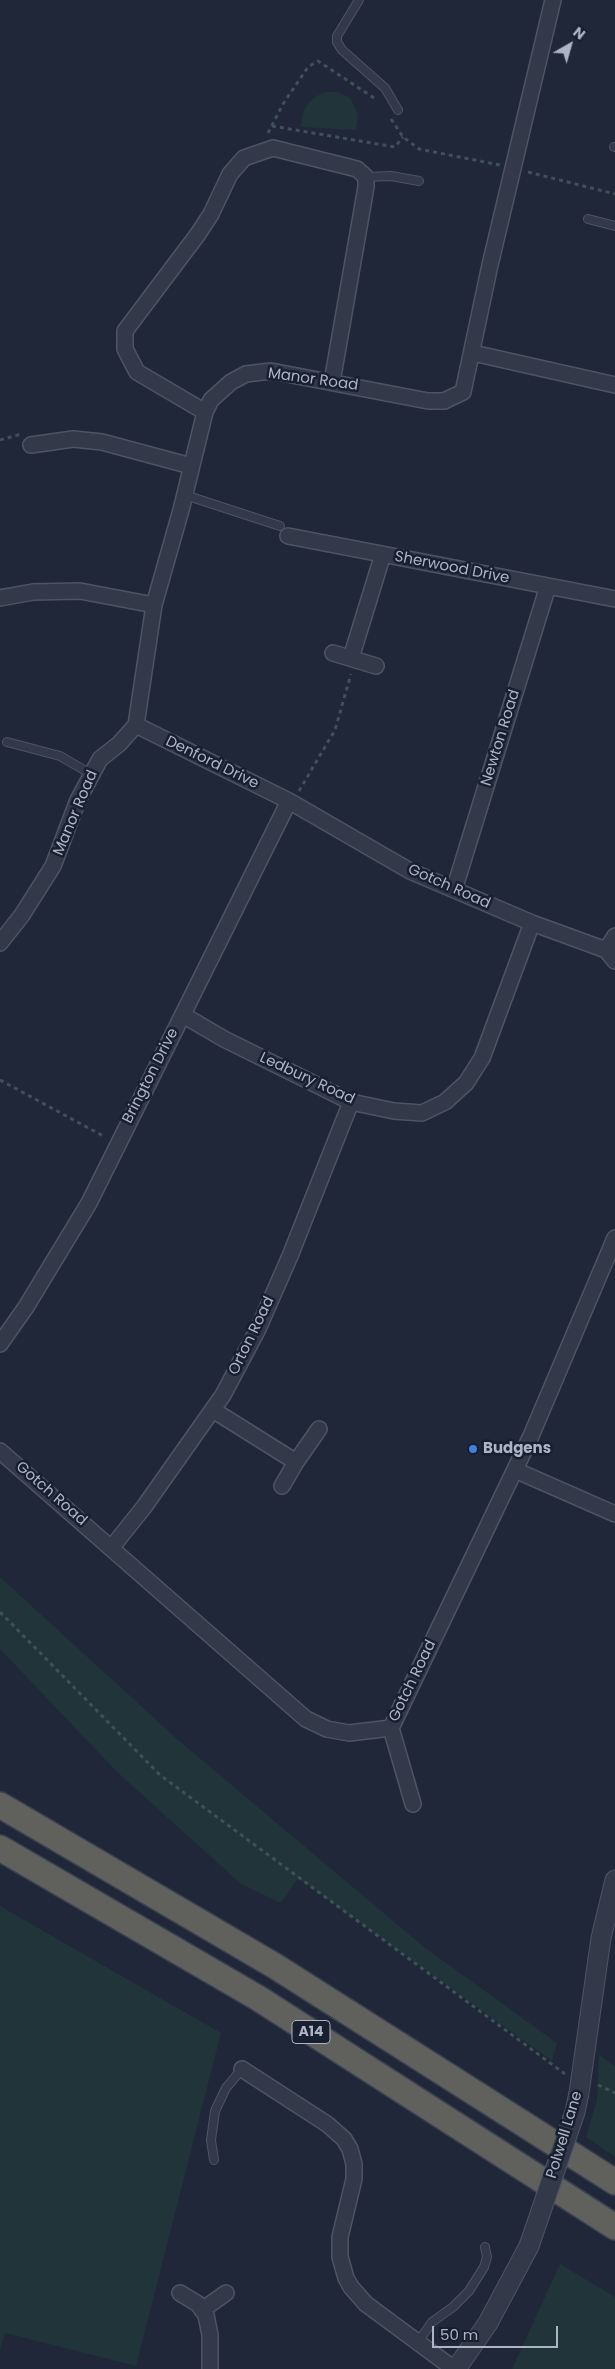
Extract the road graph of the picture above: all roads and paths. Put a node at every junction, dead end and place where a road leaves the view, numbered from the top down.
1 (359, 0) edge
2 (552, 0) edge
3 (380, 105) dead end
4 (398, 110) dead end
5 (386, 113) dead end
6 (272, 126) junction
7 (403, 137) junction
8 (259, 151) junction
9 (513, 168) junction
10 (366, 177) junction
11 (419, 181) dead end
12 (615, 194) edge
13 (588, 219) dead end
14 (615, 226) edge
15 (472, 353) junction
16 (332, 382) junction
17 (615, 385) edge
18 (205, 412) junction
19 (31, 445) dead end
20 (191, 466) junction
21 (185, 495) junction
22 (284, 531) joint
23 (383, 554) junction
24 (548, 586) junction
25 (0, 598) edge
26 (615, 599) edge
27 (154, 604) junction
28 (333, 653) dead end
29 (351, 658) junction
30 (376, 666) dead end
31 (136, 724) junction
32 (8, 742) dead end
33 (91, 774) junction
34 (288, 801) junction
35 (454, 890) junction
36 (532, 923) junction
37 (615, 936) edge
38 (0, 943) edge
39 (611, 955) edge
40 (183, 1015) junction
41 (0, 1080) edge
42 (351, 1102) junction
43 (117, 1144) junction
44 (615, 1238) edge
45 (0, 1344) edge
46 (213, 1410) junction
47 (319, 1429) dead end
48 (0, 1451) edge
49 (296, 1462) junction
50 (515, 1470) junction
51 (282, 1486) dead end
52 (615, 1514) edge
53 (112, 1548) junction
54 (0, 1612) edge
55 (391, 1728) junction
56 (413, 1804) dead end
57 (0, 1806) edge
58 (0, 1848) edge
59 (614, 1891) edge
60 (242, 2069) joint
61 (574, 2085) junction
62 (214, 2160) dead end
63 (615, 2182) edge
64 (615, 2227) edge
65 (485, 2247) dead end
66 (180, 2293) dead end
67 (226, 2293) dead end
68 (202, 2310) junction
69 (418, 2342) junction
70 (210, 2369) edge
71 (455, 2369) edge

1 - 4 lane
2 - 9 street, Manor Road
3 - 6 path
5 - 7 path
6 - 7 path
6 - 8 path
7 - 9 path
8 - 10 street
8 - 18 street
9 - 12 path
9 - 15 street, Manor Road
10 - 11 lane
10 - 16 street
13 - 14 lane
15 - 16 street, Manor Road
15 - 17 street
16 - 18 street, Manor Road
18 - 20 street, Manor Road
19 - 20 street
20 - 21 street, Manor Road
21 - 22 lane
21 - 27 street, Manor Road
22 - 23 street, Sherwood Drive
23 - 24 street, Sherwood Drive
23 - 29 street
24 - 26 street, Sherwood Drive
24 - 35 street, Newton Road
25 - 27 street
27 - 31 street, Manor Road
28 - 29 street
29 - 30 street
29 - 34 path
31 - 33 street, Manor Road
31 - 34 street, Denford Drive
32 - 33 lane
33 - 38 street, Manor Road
34 - 35 street, Gotch Road
34 - 40 street, Brington Drive
35 - 36 street, Gotch Road
36 - 39 street, Gotch Road
36 - 42 street, Ledbury Road
37 - 39 street
40 - 42 street, Ledbury Road
40 - 43 street, Brington Drive
41 - 43 path
42 - 46 street, Orton Road
43 - 45 street, Brington Drive
44 - 50 street, Gotch Road
46 - 49 street
46 - 53 street, Orton Road
47 - 49 street
48 - 53 street, Gotch Road
49 - 51 street
50 - 52 street
50 - 55 street, Gotch Road
53 - 55 street, Gotch Road
54 - 61 path
55 - 56 street
57 - 63 highway, A14
58 - 64 highway, A14
59 - 61 street, Polwell Lane
60 - 62 lane
60 - 69 street
61 - 71 street, Polwell Lane, bridge
65 - 69 lane
66 - 68 street
67 - 68 street
68 - 70 street
69 - 71 street

